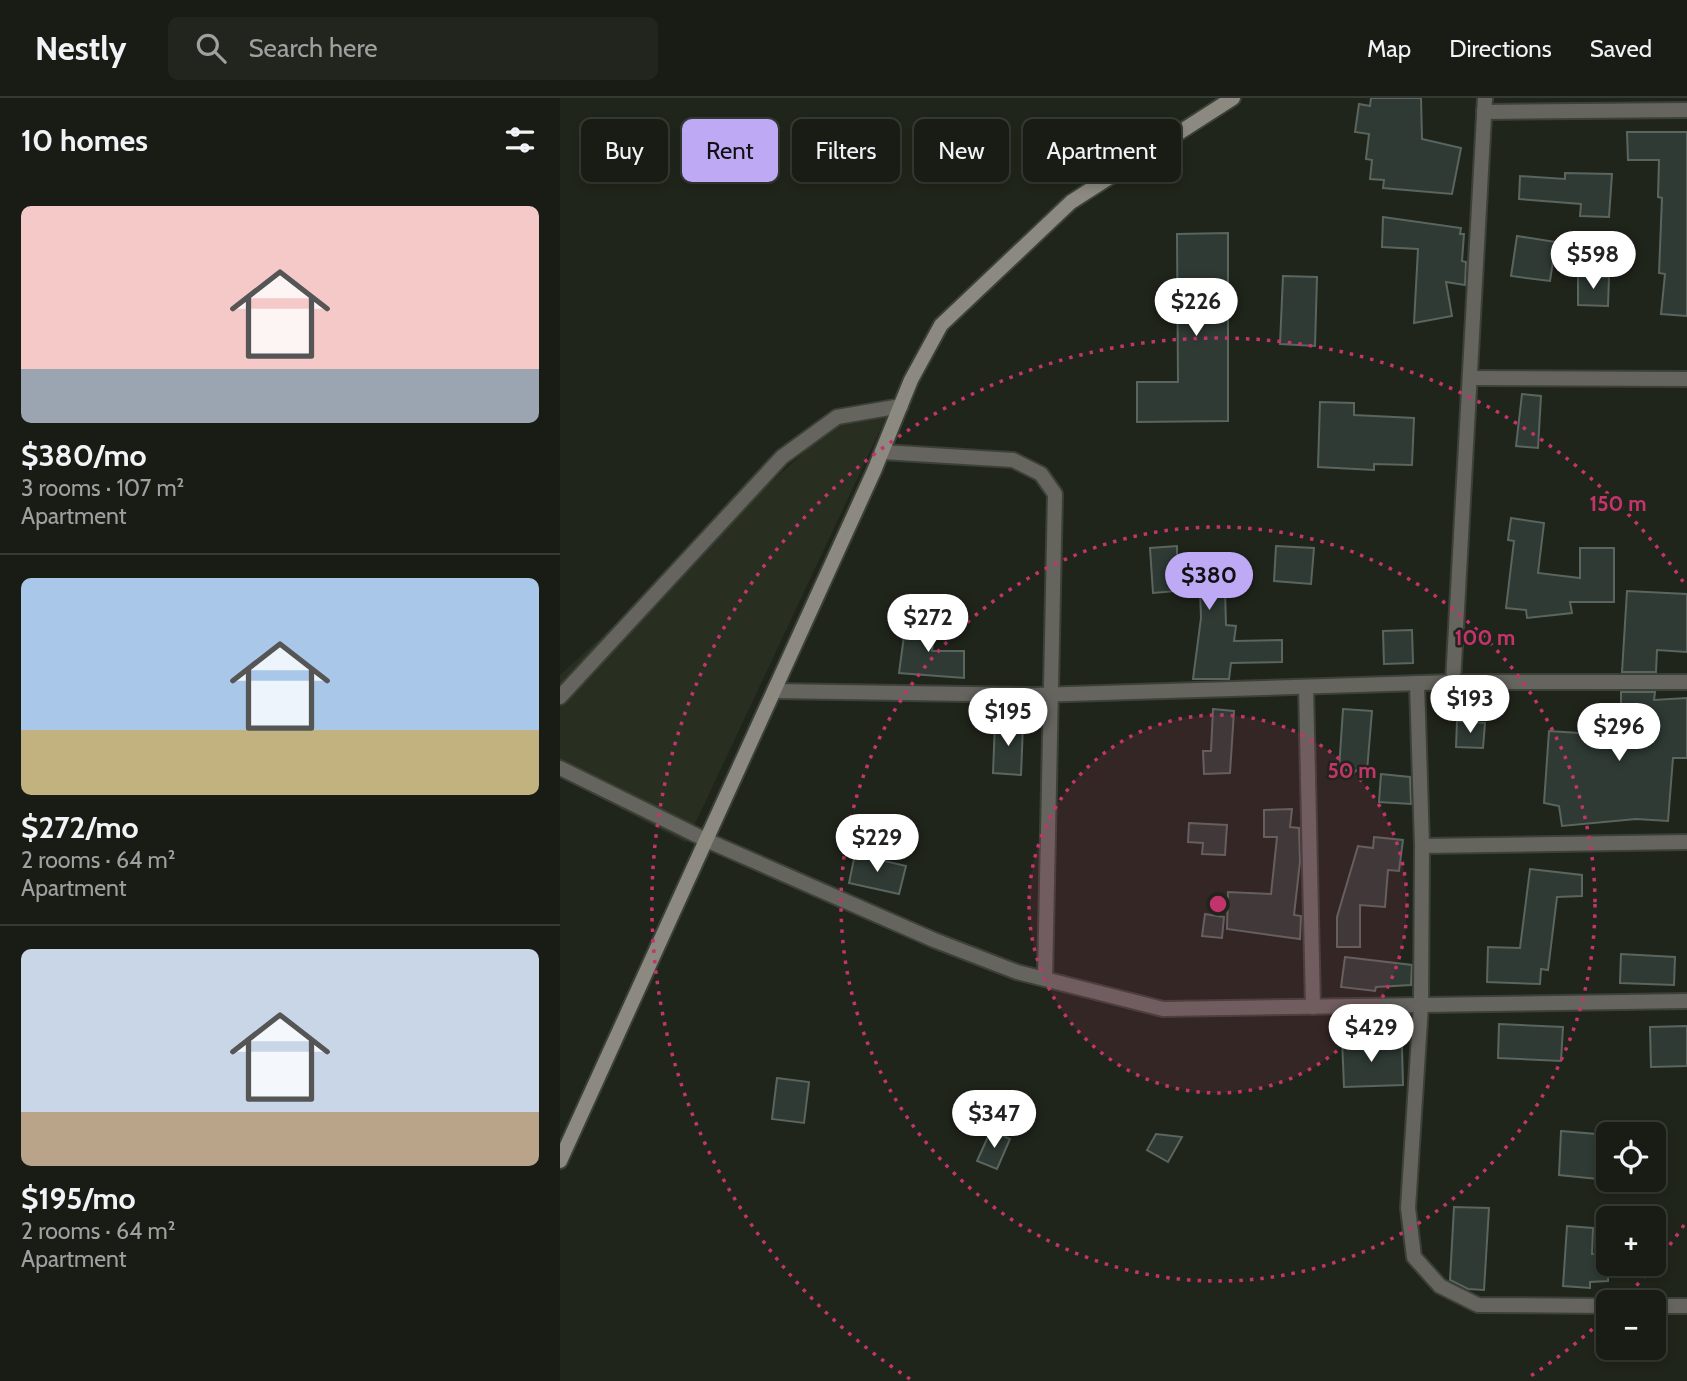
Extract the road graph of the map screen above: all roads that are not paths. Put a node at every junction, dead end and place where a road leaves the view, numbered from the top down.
1 (1233, 98) edge
2 (1485, 105) edge
3 (1687, 110) edge
4 (1470, 378) junction
5 (1687, 379) edge
6 (901, 406) junction
7 (882, 452) junction
8 (1453, 682) junction
9 (1687, 682) edge
10 (1417, 683) junction
11 (1306, 687) junction
12 (774, 691) junction
13 (1052, 694) junction
14 (560, 697) edge
15 (560, 768) edge
16 (706, 840) junction
17 (1687, 842) edge
18 (1422, 846) junction
19 (1045, 979) junction
20 (1687, 1001) edge
21 (1421, 1005) junction
22 (1313, 1007) junction
23 (560, 1161) edge
24 (1596, 1306) edge
25 (1666, 1306) edge
26 (1687, 1306) edge

1 - 6 main road
2 - 3 street
2 - 4 street
4 - 5 street
4 - 8 street
6 - 7 main road
6 - 14 street
7 - 12 main road
7 - 13 street
8 - 9 street
8 - 10 street
10 - 11 street
10 - 18 street
11 - 13 street
11 - 22 street
12 - 13 street
12 - 16 main road
13 - 19 street
15 - 16 street
16 - 19 street
16 - 23 main road
17 - 18 street
18 - 21 street
19 - 22 street
20 - 21 street
21 - 22 street
21 - 24 street
25 - 26 street

